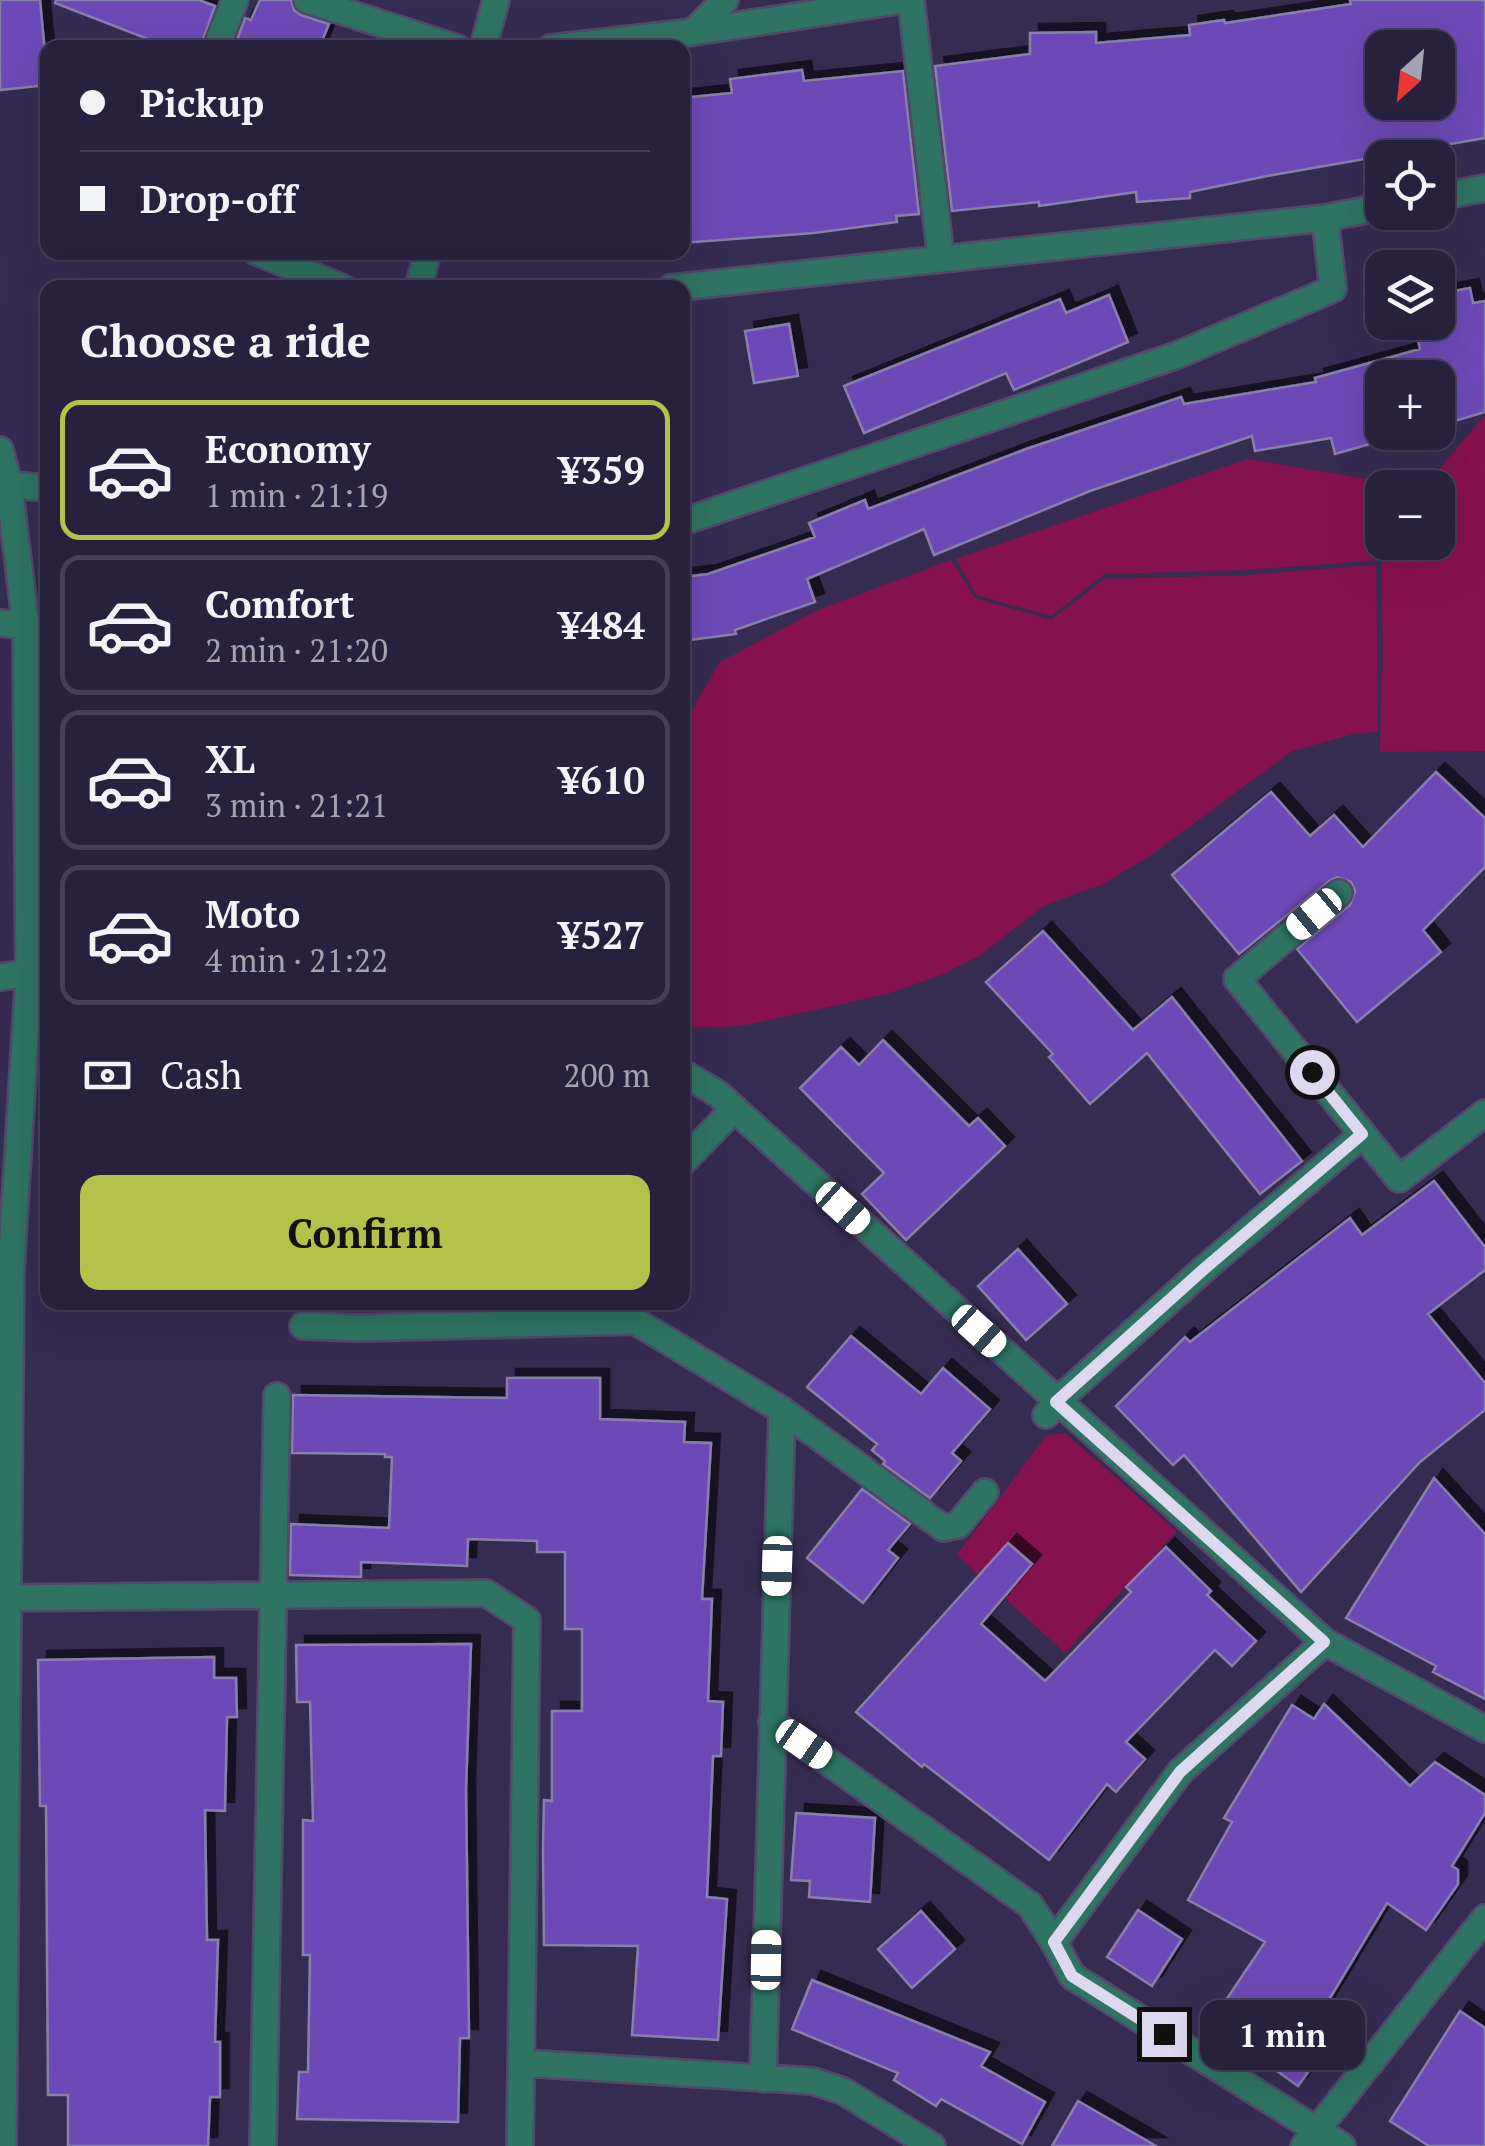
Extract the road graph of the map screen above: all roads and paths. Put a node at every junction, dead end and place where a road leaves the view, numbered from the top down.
1 (235, 0) edge
2 (307, 0) edge
3 (496, 0) edge
4 (724, 0) edge
5 (907, 0) edge
6 (693, 32) junction
7 (219, 40) edge
8 (432, 40) edge
9 (485, 40) edge
10 (622, 40) edge
11 (1485, 188) edge
12 (1455, 194) edge
13 (1365, 210) edge
14 (1325, 218) junction
15 (941, 259) junction
16 (277, 260) edge
17 (324, 280) edge
18 (690, 286) edge
19 (0, 450) edge
20 (9, 485) junction
21 (40, 487) edge
22 (690, 519) edge
23 (24, 626) edge
24 (37, 769) edge
25 (1339, 893) dead end
26 (29, 973) junction
27 (0, 977) edge
28 (690, 1077) edge
29 (734, 1109) junction
30 (1485, 1113) edge
31 (1362, 1134) junction
32 (690, 1155) edge
33 (5, 1268) edge
34 (304, 1324) edge
35 (277, 1396) dead end
36 (1051, 1408) junction
37 (782, 1410) junction
38 (985, 1492) dead end
39 (272, 1595) junction
40 (3, 1598) edge
41 (1324, 1642) junction
42 (772, 1722) junction
43 (1485, 1729) edge
44 (1485, 1918) edge
45 (1054, 1942) junction
46 (522, 2062) junction
47 (764, 2079) junction
48 (1310, 2138) edge
49 (3, 2146) edge
50 (263, 2146) edge
51 (520, 2146) edge
52 (932, 2146) edge
53 (1342, 2146) edge

1 - 7 street
2 - 8 street
3 - 9 street
4 - 6 street
5 - 6 street
5 - 15 street
6 - 10 street
11 - 12 street
13 - 14 street
14 - 15 street
14 - 22 street
15 - 18 street
16 - 17 street
19 - 20 street
20 - 21 street
20 - 23 street
23 - 24 street
24 - 26 street
25 - 31 street
26 - 27 street
26 - 33 street
28 - 29 street
29 - 32 street
29 - 36 street
30 - 31 street
31 - 36 street
33 - 40 street
34 - 37 street
35 - 39 street
36 - 41 street
37 - 38 street
37 - 42 street
39 - 40 street
39 - 46 street
39 - 50 street
40 - 49 street
41 - 43 street
41 - 45 street
42 - 45 street
42 - 47 street
44 - 48 street
45 - 48 street
46 - 47 street
46 - 51 street
47 - 52 street
48 - 53 street

